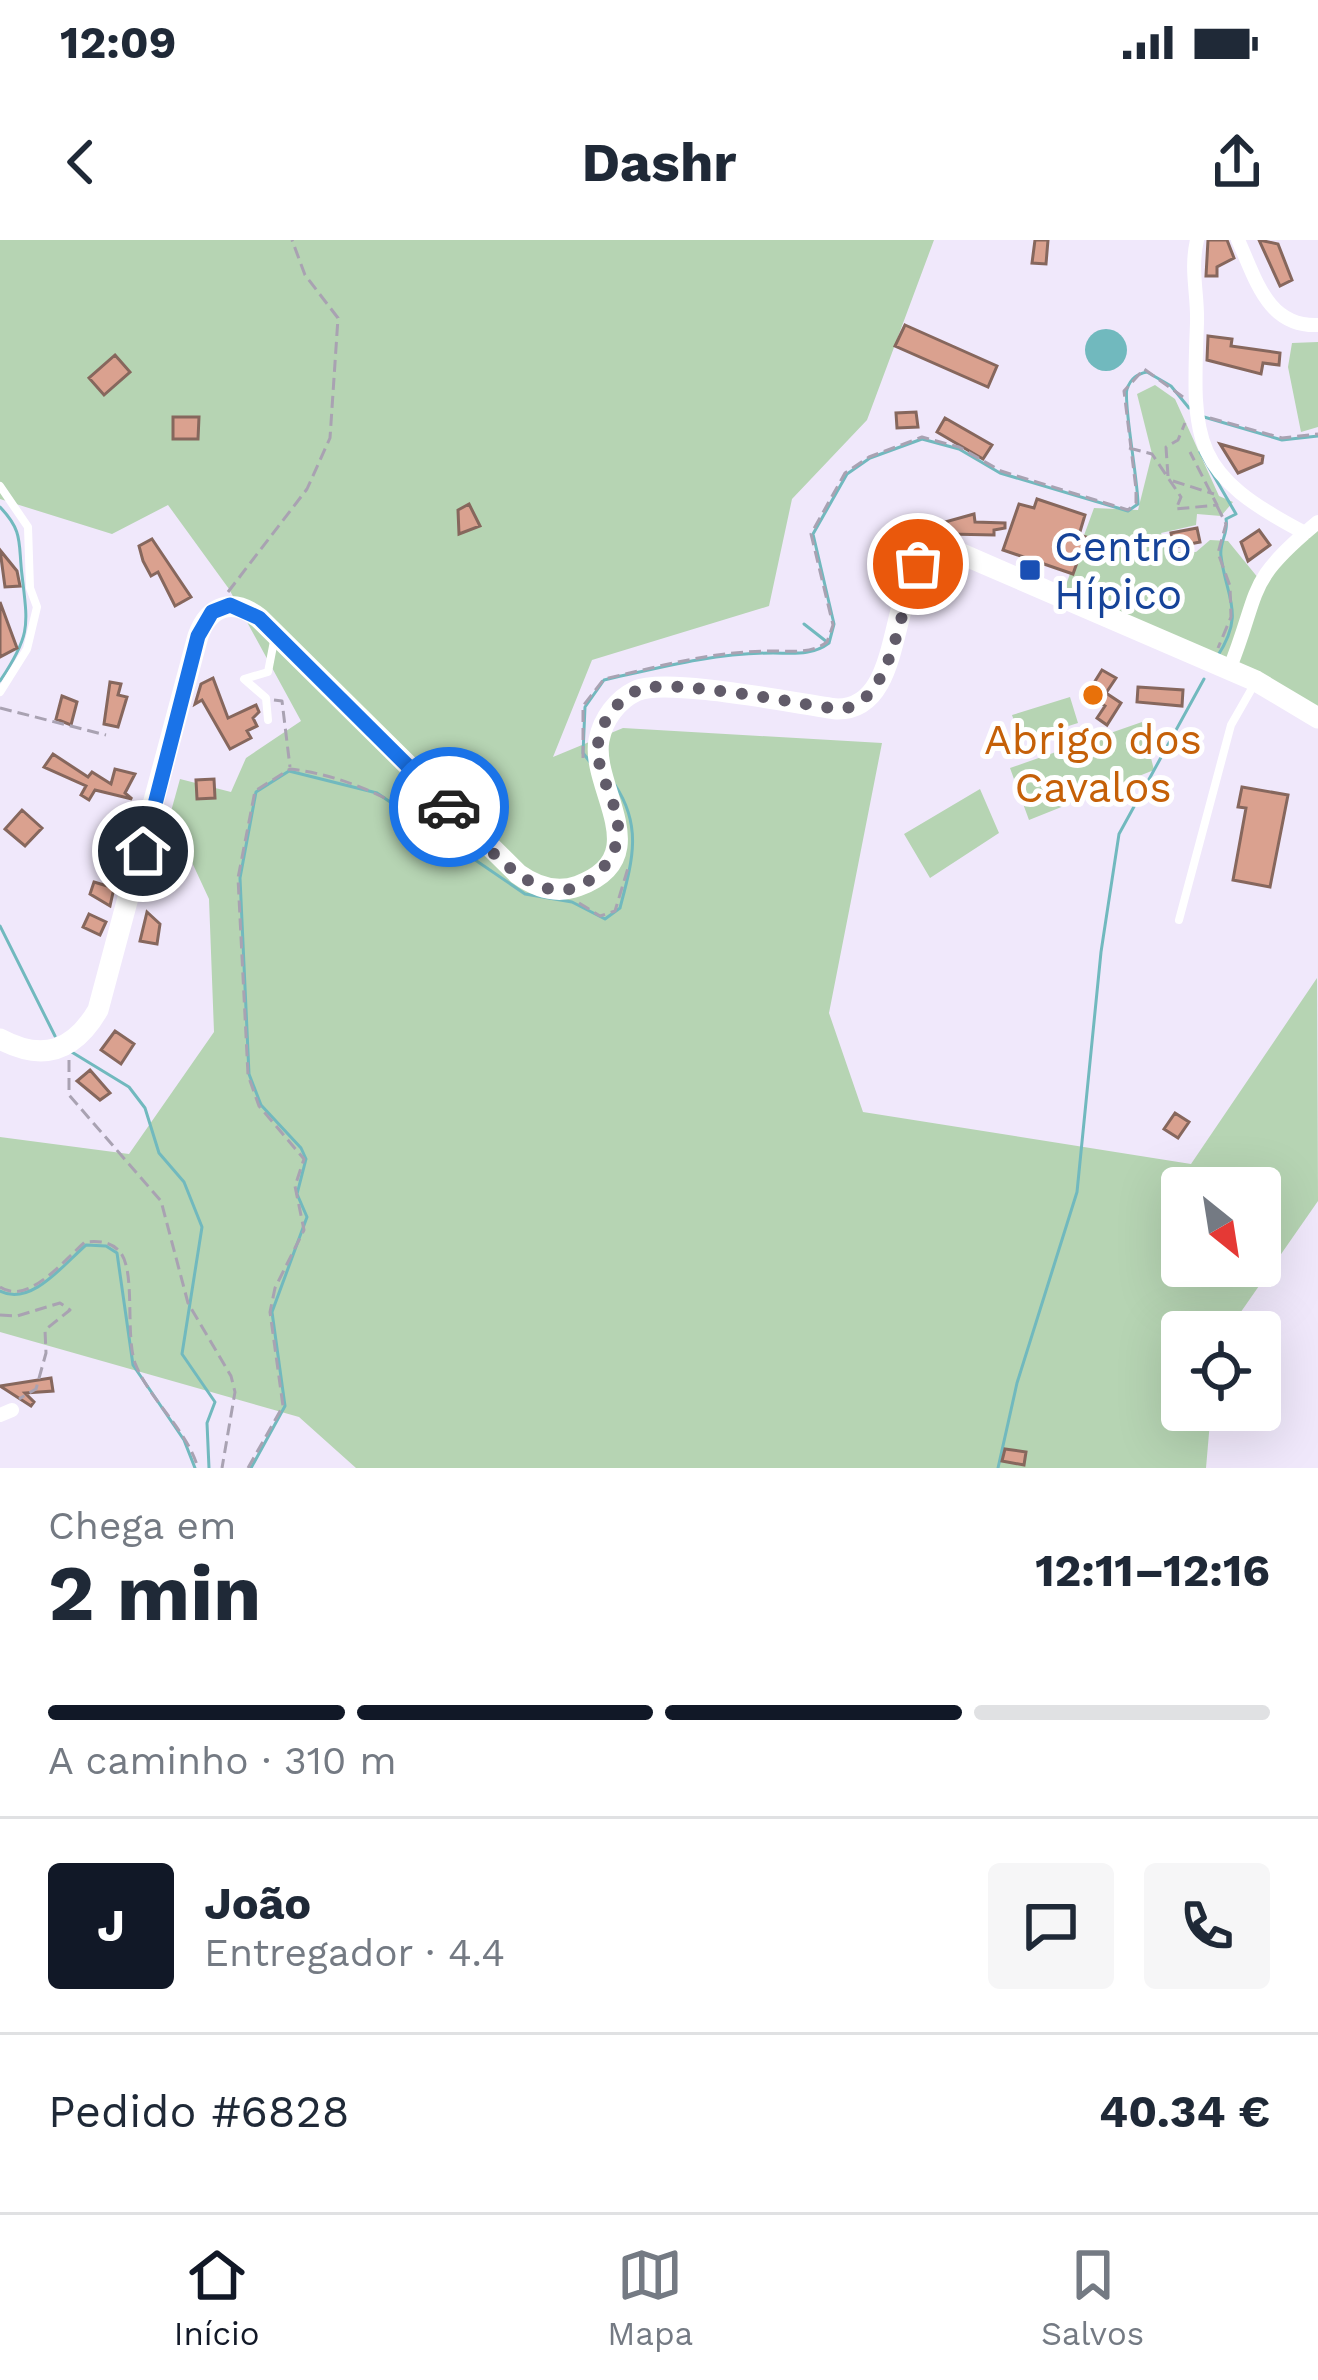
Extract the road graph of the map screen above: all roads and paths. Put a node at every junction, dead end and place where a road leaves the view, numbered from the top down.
1 (292, 240) edge
2 (1197, 240) edge
3 (1238, 240) edge
4 (1318, 325) edge
5 (1197, 412) junction
6 (1318, 434) edge
7 (1129, 448) dead end
8 (1190, 452) dead end
9 (1169, 482) junction
10 (0, 486) edge
11 (1221, 489) junction
12 (1217, 505) junction
13 (1312, 527) edge
14 (230, 605) junction
15 (276, 635) junction
16 (1202, 658) junction
17 (1229, 670) junction
18 (1256, 681) junction
19 (0, 692) edge
20 (266, 698) junction
21 (0, 708) edge
22 (1318, 718) edge
23 (268, 720) dead end
24 (106, 735) dead end
25 (290, 769) dead end
26 (1179, 920) dead end
27 (0, 1039) edge
28 (67, 1047) junction
29 (0, 1287) edge
30 (0, 1315) edge
31 (6, 1412) edge
32 (198, 1468) edge
33 (222, 1468) edge

1 - 14 path
2 - 5 street
3 - 4 street
5 - 6 path
5 - 9 path
5 - 11 street
7 - 9 path
8 - 11 path
9 - 11 path
9 - 12 path
10 - 19 lane
11 - 12 path
11 - 13 street
12 - 16 path
13 - 17 street
14 - 15 main road
14 - 28 main road
15 - 16 main road
15 - 20 lane
16 - 17 main road
17 - 18 main road
18 - 22 main road
18 - 26 lane
20 - 23 lane
20 - 25 path
21 - 24 path
27 - 28 main road
28 - 33 path
29 - 32 path
30 - 31 path

